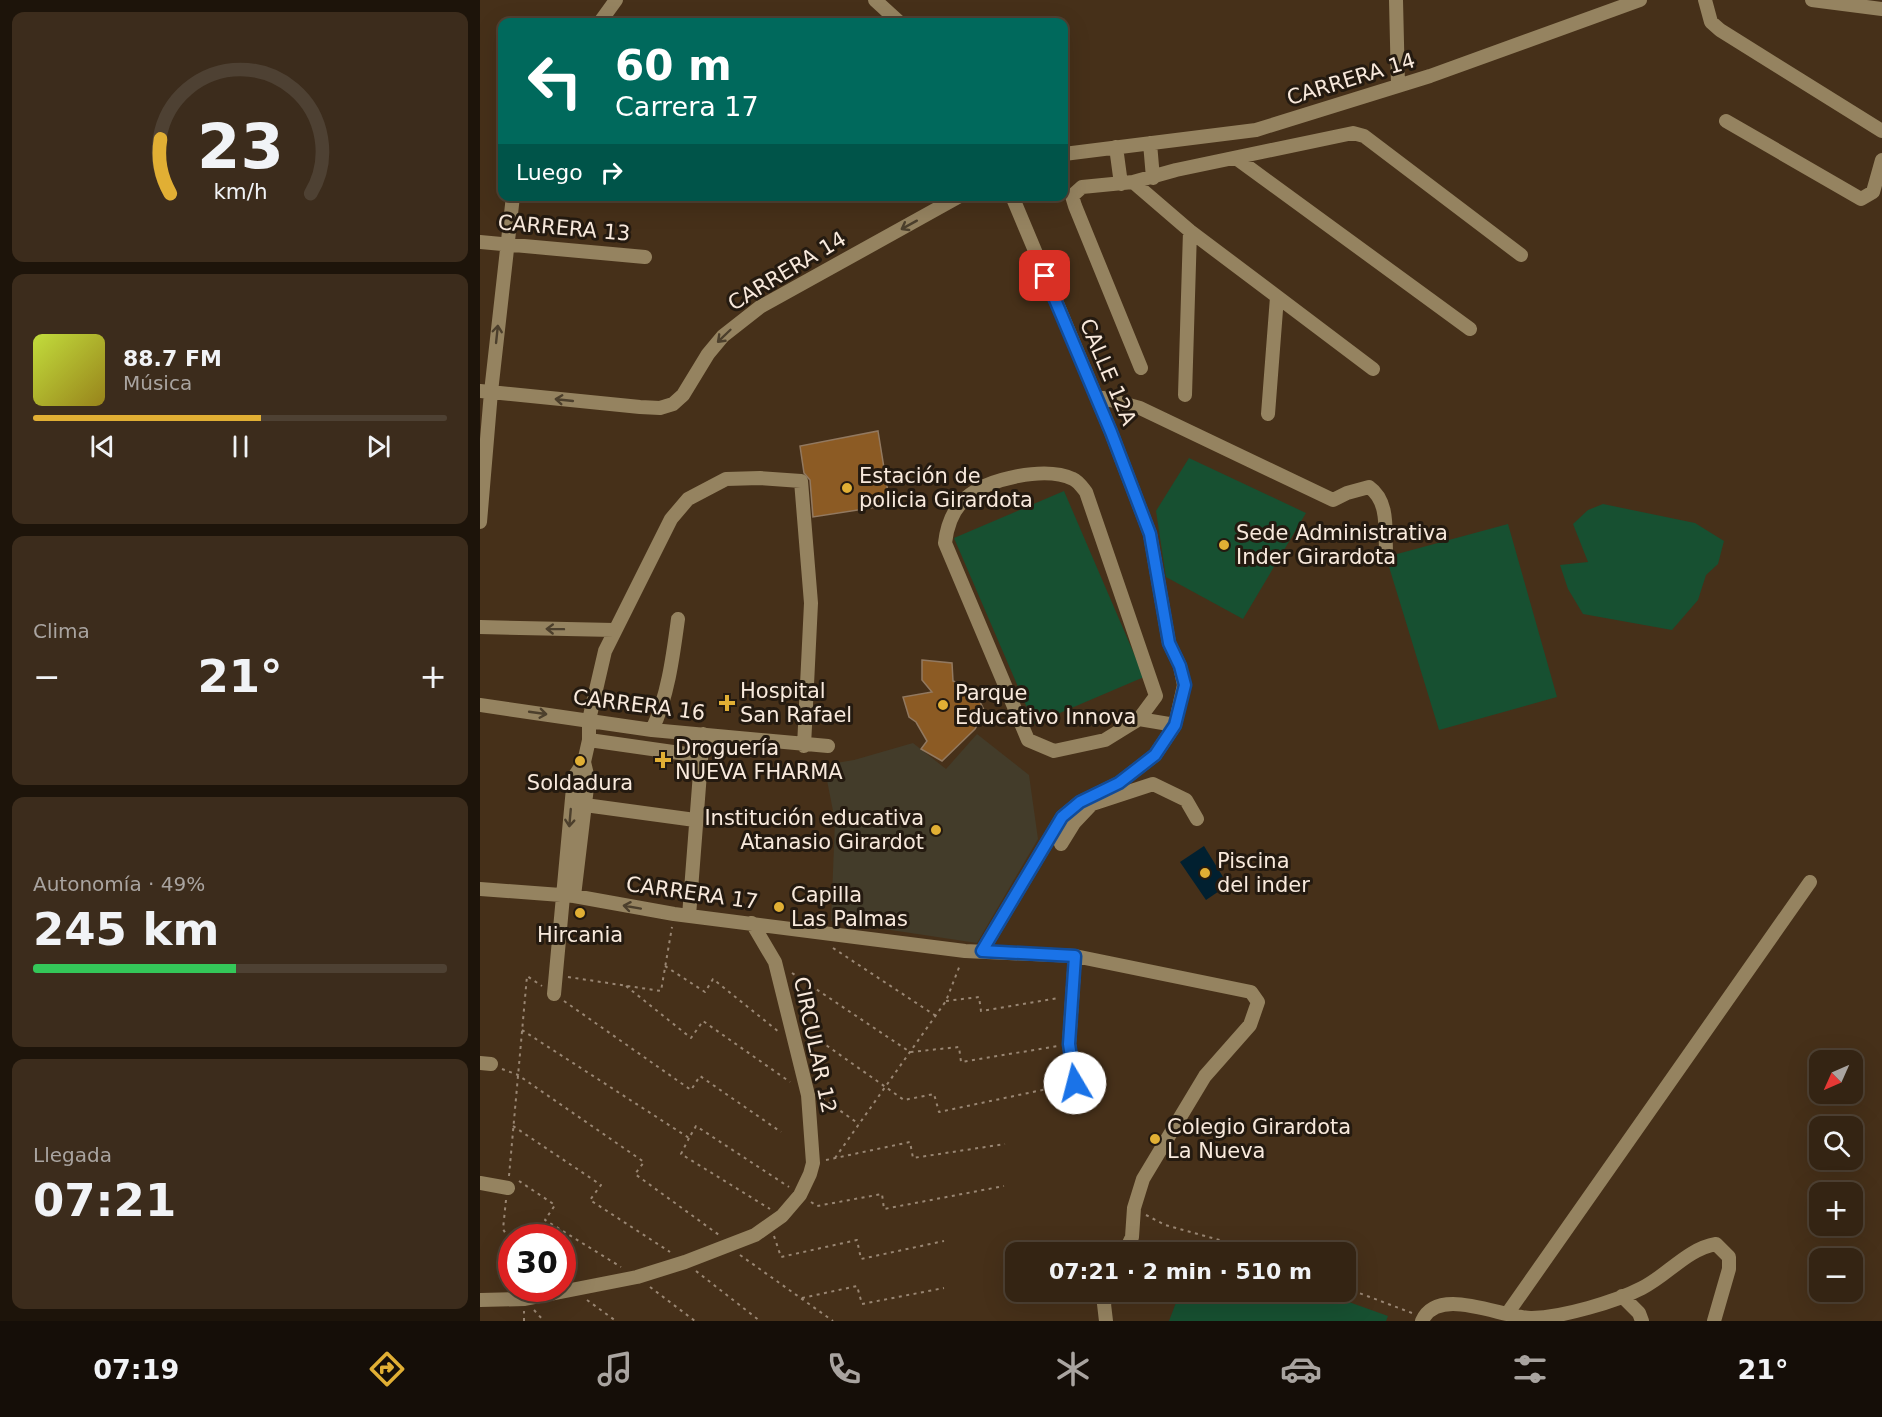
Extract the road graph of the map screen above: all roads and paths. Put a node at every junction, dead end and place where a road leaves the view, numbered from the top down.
1 (616, 0) edge
2 (875, 0) edge
3 (1396, 0) edge
4 (1640, 0) edge
5 (1705, 0) edge
6 (1812, 0) edge
7 (1882, 9) edge
8 (603, 18) edge
9 (895, 18) edge
10 (1398, 85) junction
11 (1725, 122) dead end
12 (1882, 131) edge
13 (1150, 143) junction
14 (1116, 147) junction
15 (1068, 153) edge
16 (1236, 158) junction
17 (1882, 160) edge
18 (1153, 178) junction
19 (1127, 183) junction
20 (512, 201) edge
21 (951, 201) edge
22 (1014, 201) edge
23 (1190, 231) junction
24 (480, 242) edge
25 (507, 244) junction
26 (1521, 255) dead end
27 (645, 257) dead end
28 (1277, 297) junction
29 (1470, 328) dead end
30 (1141, 368) dead end
31 (1373, 369) dead end
32 (485, 392) edge
33 (1185, 395) dead end
34 (1096, 396) junction
35 (1268, 414) dead end
36 (480, 522) edge
37 (1386, 550) dead end
38 (678, 619) dead end
39 (480, 627) edge
40 (614, 630) junction
41 (480, 705) edge
42 (1139, 719) junction
43 (589, 720) junction
44 (1175, 725) junction
45 (652, 730) junction
46 (703, 734) junction
47 (589, 740) junction
48 (804, 746) junction
49 (828, 746) dead end
50 (701, 756) junction
51 (584, 762) junction
52 (585, 805) junction
53 (1197, 819) dead end
54 (695, 820) junction
55 (1048, 837) junction
56 (1810, 882) dead end
57 (480, 889) edge
58 (569, 896) junction
59 (674, 914) junction
60 (689, 916) junction
61 (752, 923) junction
62 (832, 948) dead end
63 (965, 951) junction
64 (982, 951) junction
65 (1075, 956) junction
66 (775, 962) junction
67 (665, 966) junction
68 (556, 975) junction
69 (626, 986) junction
70 (554, 994) junction
71 (1073, 996) junction
72 (946, 1001) junction
73 (936, 1016) junction
74 (522, 1030) junction
75 (794, 1044) junction
76 (1069, 1044) junction
77 (910, 1053) junction
78 (486, 1064) edge
79 (518, 1075) junction
80 (1075, 1083) joint
81 (885, 1088) junction
82 (808, 1095) junction
83 (859, 1125) junction
84 (513, 1126) junction
85 (781, 1132) dead end
86 (689, 1138) junction
87 (1005, 1144) dead end
88 (835, 1158) junction
89 (813, 1163) junction
90 (508, 1181) junction
91 (480, 1183) edge
92 (1004, 1186) dead end
93 (800, 1195) junction
94 (1134, 1208) junction
95 (782, 1216) junction
96 (504, 1224) edge
97 (770, 1224) junction
98 (944, 1241) dead end
99 (1130, 1242) edge
100 (1227, 1242) edge
101 (728, 1246) junction
102 (685, 1262) junction
103 (637, 1277) junction
104 (576, 1288) edge
105 (944, 1288) dead end
106 (576, 1292) edge
107 (1356, 1292) edge
108 (1622, 1296) junction
109 (801, 1298) junction
110 (480, 1300) edge
111 (498, 1301) edge
112 (1105, 1302) edge
113 (1507, 1314) junction
114 (1423, 1319) edge
115 (616, 1321) edge
116 (695, 1321) edge
117 (760, 1321) edge
118 (833, 1321) edge
119 (1106, 1321) edge
120 (1642, 1321) edge
121 (1714, 1321) edge

1 - 8 street
2 - 9 street
3 - 10 street
4 - 10 street, CARRERA 14
5 - 12 street
6 - 7 street
10 - 13 street, CARRERA 14
11 - 17 street
13 - 14 street, CARRERA 14
13 - 18 street
14 - 15 street, CARRERA 14
14 - 19 street
16 - 18 street
16 - 26 street
16 - 29 street
18 - 19 street
19 - 23 street
19 - 30 street
20 - 25 street
21 -> 32 street, CARRERA 14
22 - 34 street, CALLE 12A
23 - 28 street
23 - 33 street
24 - 25 street, CARRERA 13
25 - 27 street, CARRERA 13
32 -> 25 street
28 - 31 street
28 - 35 street
32 - 36 street
34 - 37 street
34 - 44 street, CALLE 12A
38 - 45 street
40 -> 39 street
40 - 43 street
40 - 48 street
41 -> 43 street, CARRERA 16
42 - 42 street
42 - 44 street
43 - 45 street, CARRERA 16
43 - 47 street
44 - 55 street, CALLE 12A
45 - 46 street, CARRERA 16
46 - 48 street, CARRERA 16
46 - 50 street
47 - 50 street
47 - 51 street
48 - 49 street, CARRERA 16
50 - 54 street
51 - 52 street
51 -> 58 street
52 - 54 street
52 - 58 street
53 - 55 street
54 - 60 street
55 - 64 street, CALLE 12A
56 - 113 street
57 - 58 street, CARRERA 17
59 -> 58 street, CARRERA 17
58 - 68 street
59 - 60 street, CARRERA 17
59 - 67 path
60 - 61 street, CARRERA 17
61 - 63 street, CARRERA 17
61 - 66 street, CIRCULAR 12
62 - 73 path
63 - 64 street, CARRERA 17
63 - 72 path
64 - 65 street, CARRERA 17
65 - 71 street
65 - 94 street, CARRERA 17
66 - 75 street, CIRCULAR 12
66 - 77 path
67 - 69 path
67 - 75 path
68 - 69 path
68 - 70 street
69 - 82 path
70 - 74 path
70 - 85 path
71 - 72 path
71 - 76 street
72 - 73 path
73 - 77 path
74 - 79 path
74 - 86 path
75 - 81 path
75 - 82 street, CIRCULAR 12
76 - 77 path
76 - 80 street
77 - 81 path
78 - 79 path
79 - 84 path
79 - 101 path
80 - 81 path
81 - 83 path
82 - 83 path
82 - 89 street, CIRCULAR 12
83 - 88 path
84 - 90 path
84 - 102 path
86 - 93 path
86 - 95 path
87 - 88 path
88 - 89 path
89 - 93 street, CIRCULAR 12
90 - 91 street
90 - 96 path
90 - 103 path
92 - 93 path
93 - 95 street, CIRCULAR 12
94 - 99 street
94 - 100 path
95 - 97 street, CIRCULAR 12
97 - 98 path
97 - 101 street, CIRCULAR 12
101 - 102 street, CIRCULAR 12
101 - 109 path
102 - 103 street, CIRCULAR 12
102 - 117 path
103 - 104 street, CIRCULAR 12
103 - 116 path
105 - 109 path
106 - 115 path
107 - 114 path
108 - 113 street
108 - 120 street
108 - 121 street
109 - 118 path
110 - 111 street, CIRCULAR 12
112 - 119 street
113 - 114 street

